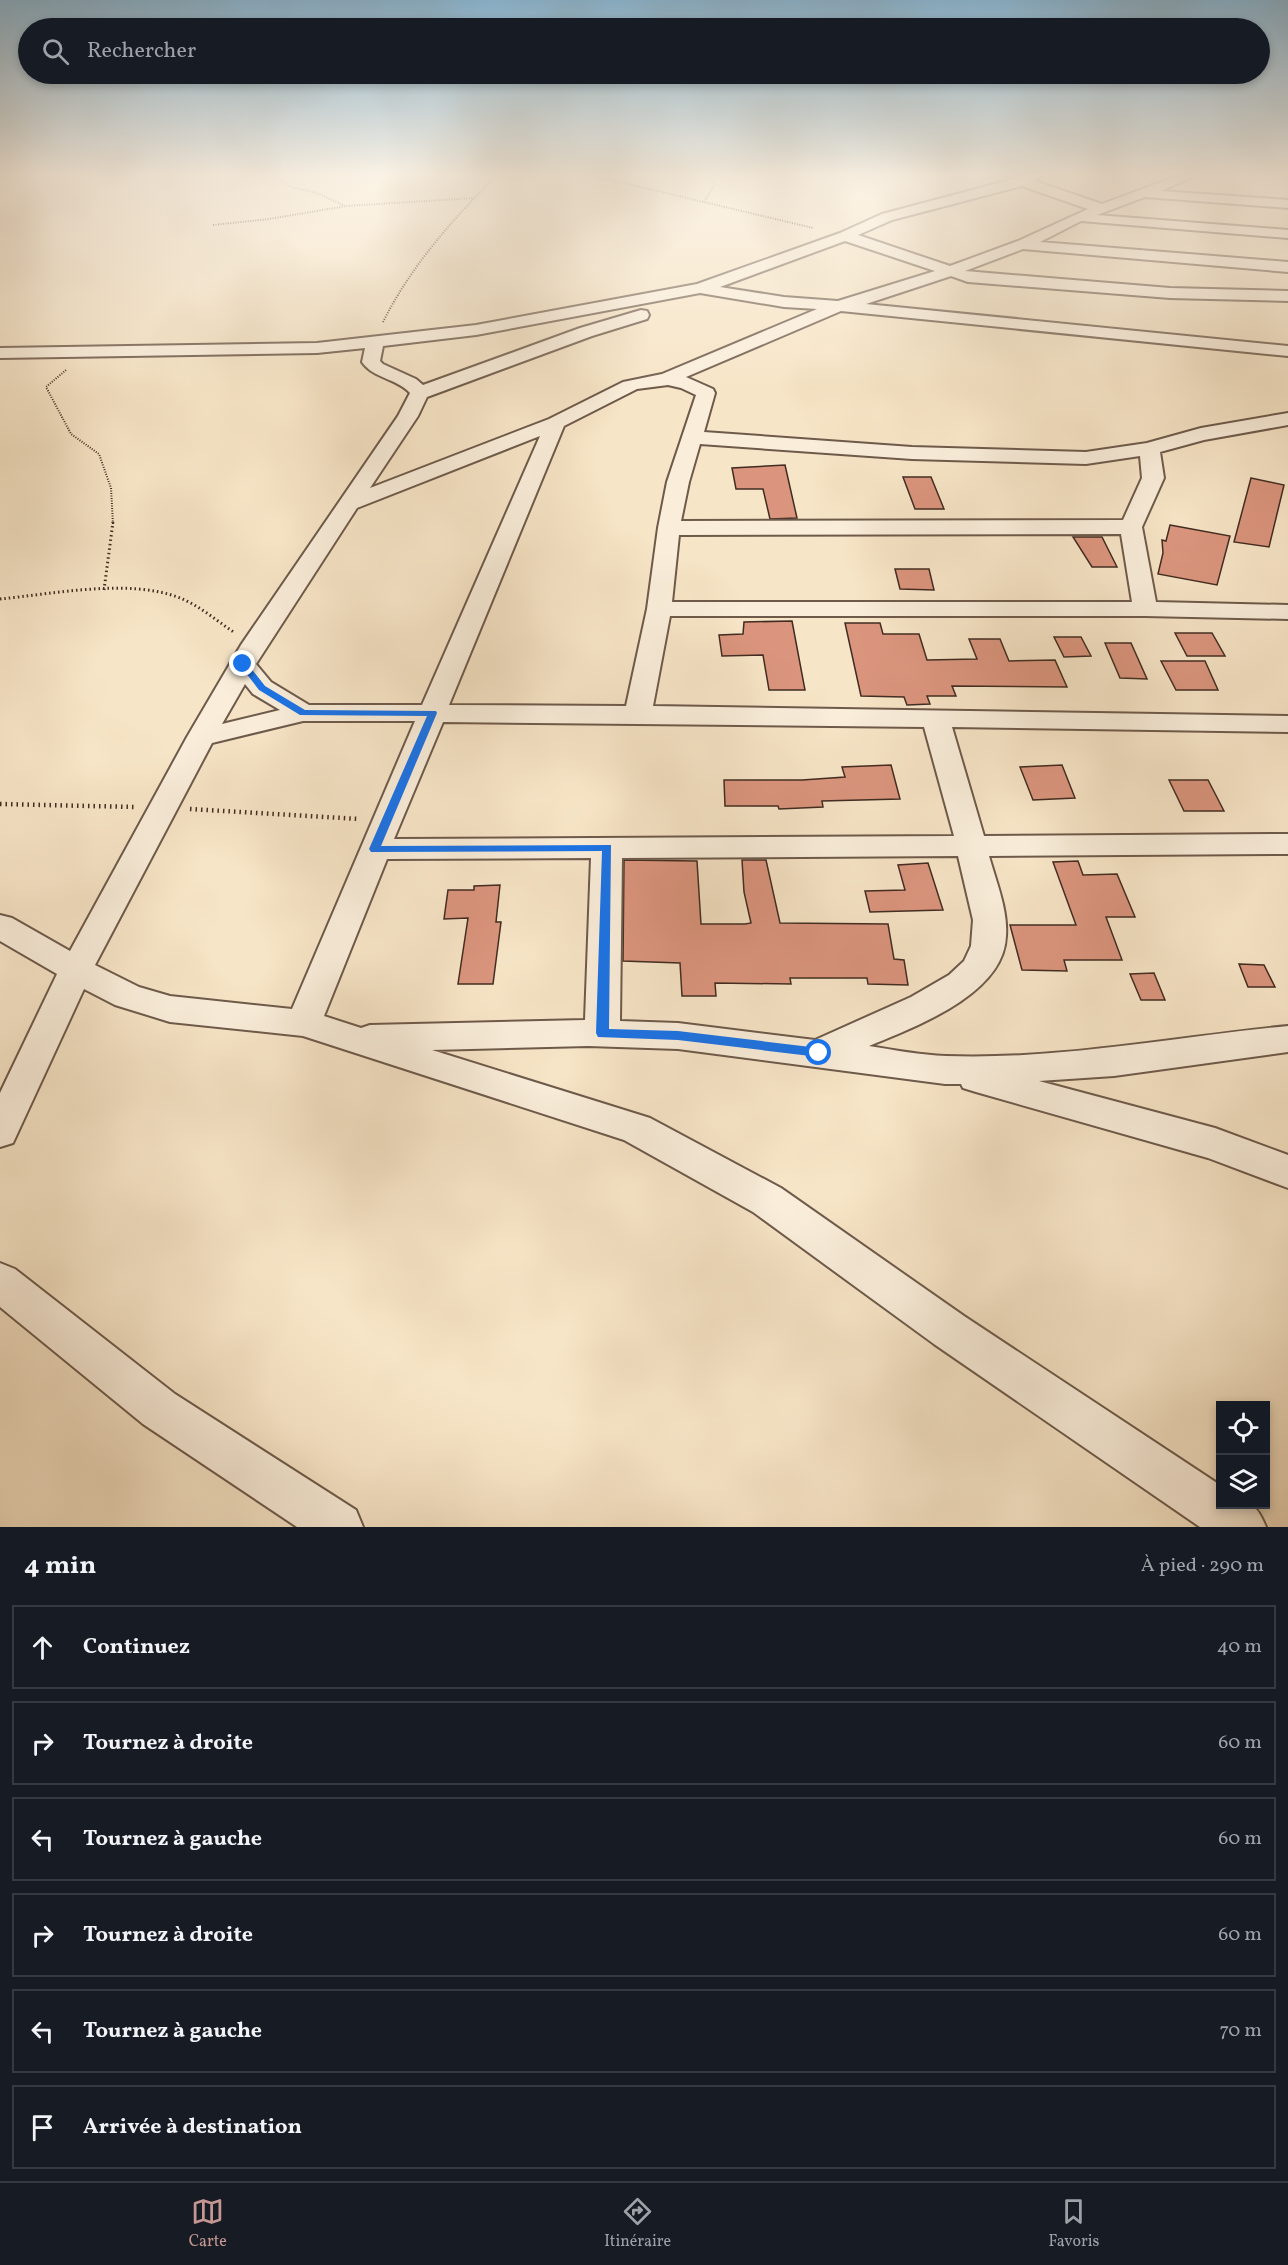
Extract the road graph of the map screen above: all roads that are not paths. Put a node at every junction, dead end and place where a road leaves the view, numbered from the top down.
1 (815, 247) edge
2 (880, 247) edge
3 (1014, 247) edge
4 (1059, 247) edge
5 (1268, 247) edge
6 (1287, 268) edge
7 (952, 270) junction
8 (704, 289) junction
9 (1288, 296) edge
10 (839, 306) junction
11 (375, 343) junction
12 (1288, 351) edge
13 (0, 353) edge
14 (669, 378) junction
15 (419, 393) junction
16 (1288, 419) edge
17 (556, 423) junction
18 (693, 438) junction
19 (1149, 448) junction
20 (351, 503) junction
21 (1131, 527) junction
22 (669, 528) junction
23 (659, 609) junction
24 (1145, 609) junction
25 (1288, 612) edge
26 (248, 654) junction
27 (303, 713) junction
28 (433, 713) junction
29 (639, 714) junction
30 (936, 719) junction
31 (1288, 724) edge
32 (201, 737) junction
33 (1288, 844) edge
34 (972, 846) junction
35 (607, 848) junction
36 (375, 849) junction
37 (0, 926) edge
38 (76, 970) junction
39 (304, 1023) junction
40 (602, 1033) junction
41 (348, 1039) junction
42 (1288, 1039) edge
43 (819, 1053) junction
44 (945, 1070) junction
45 (0, 1132) edge
46 (1288, 1172) edge
47 (0, 1282) edge
48 (339, 1527) edge
49 (1242, 1527) edge

1 - 8 street
2 - 7 street
3 - 7 street
4 - 6 street
5 - 6 street
7 - 9 street
7 - 10 street
8 - 10 street
8 - 11 street
8 - 15 street
10 - 12 street
10 - 14 street
11 - 13 street
11 - 15 street
14 - 17 street
14 - 18 street
15 - 20 street
16 - 19 street
17 - 20 street
17 - 28 street
18 - 19 street
18 - 22 street
19 - 21 street
20 - 26 street
21 - 22 street
21 - 24 street
22 - 23 street
23 - 24 street
23 - 29 street
24 - 25 street
26 - 27 street
26 - 32 street
27 - 28 street
27 - 32 street
28 - 29 street
28 - 36 street
29 - 30 street
30 - 31 street
30 - 34 street
32 - 38 street
33 - 34 street
34 - 35 street
34 - 43 street
35 - 36 street
35 - 40 street
36 - 39 street
37 - 38 street
38 - 39 street
38 - 45 street
39 - 41 street
40 - 41 street
40 - 43 street
41 - 49 street
42 - 44 street
43 - 44 street
44 - 46 street
47 - 48 street

